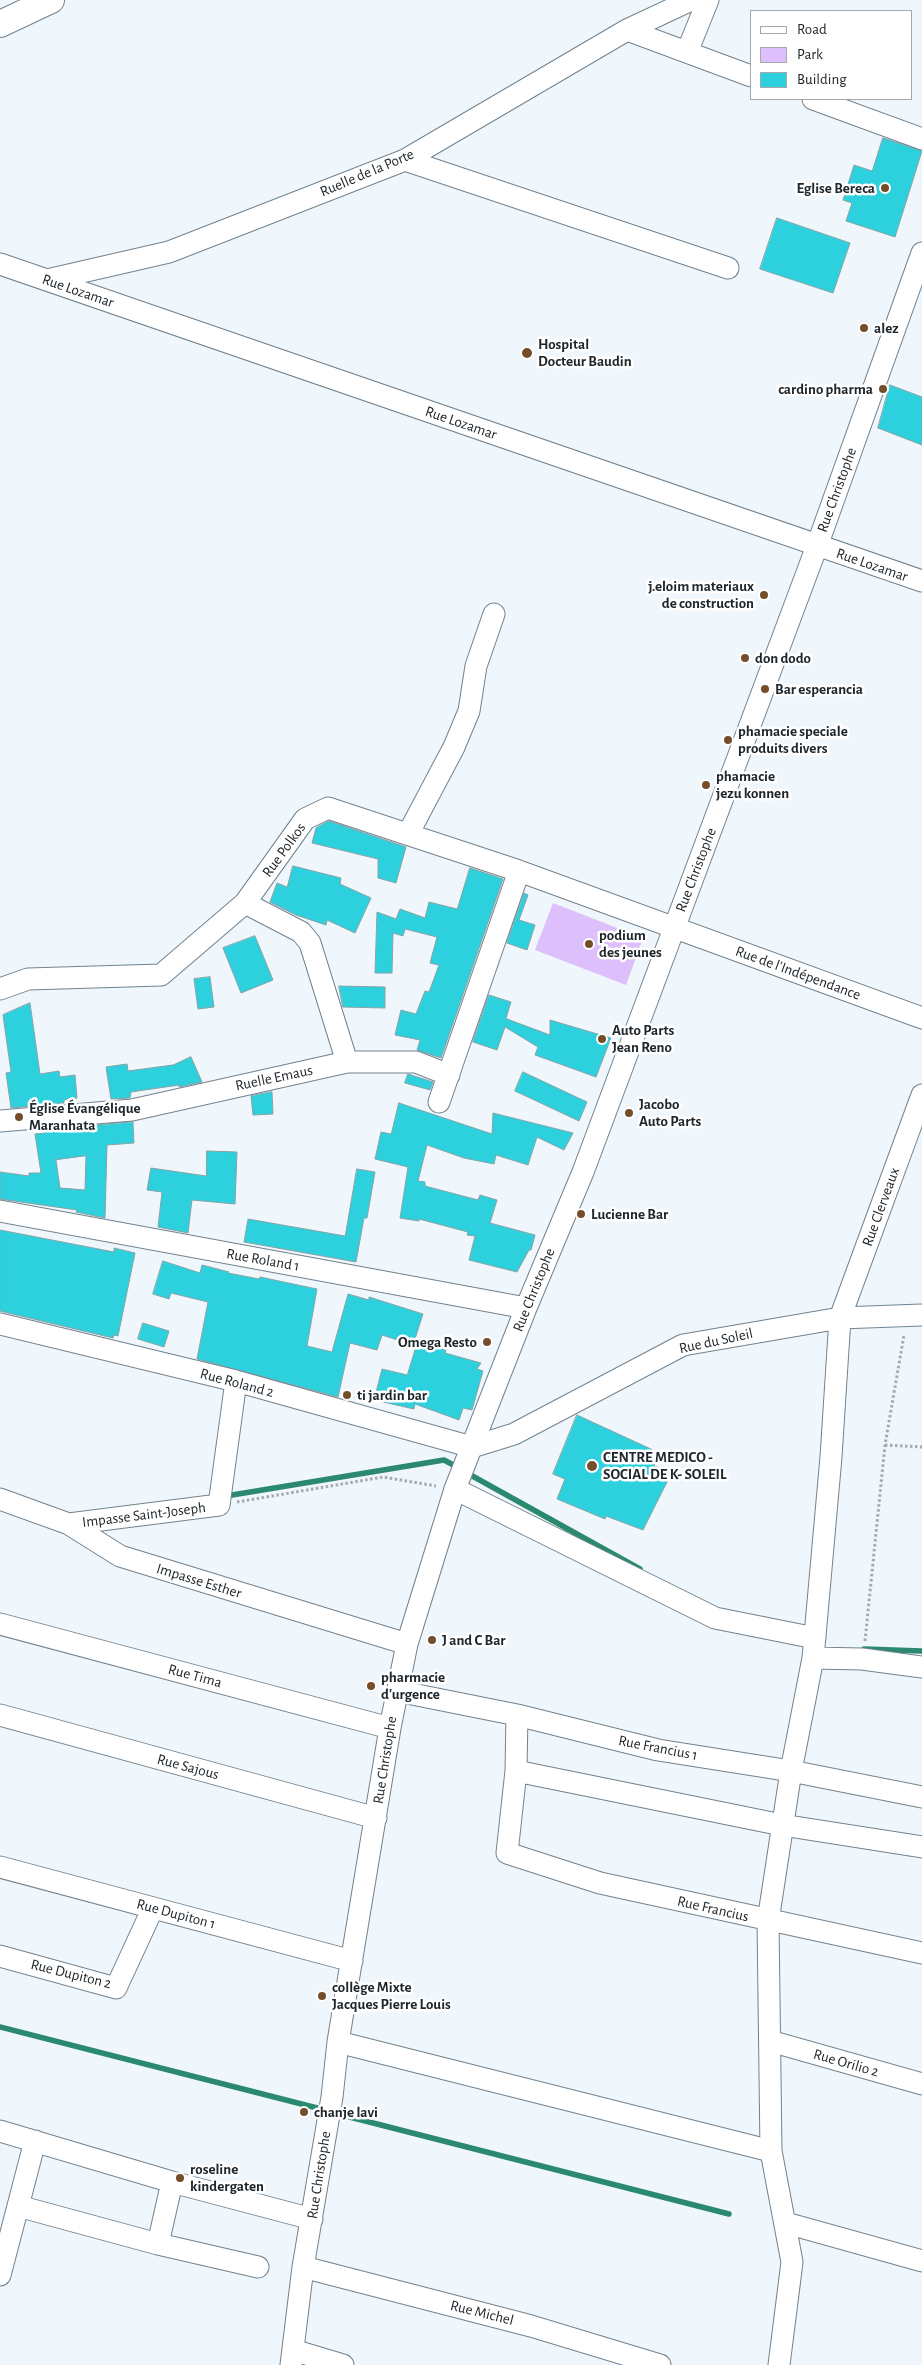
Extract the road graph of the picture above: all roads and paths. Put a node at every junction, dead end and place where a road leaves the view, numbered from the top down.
1 (51, 0) edge
2 (691, 0) edge
3 (708, 0) edge
4 (0, 24) edge
5 (627, 30) junction
6 (687, 52) junction
7 (750, 76) edge
8 (816, 100) edge
9 (922, 139) edge
10 (405, 160) junction
11 (922, 253) edge
12 (0, 264) edge
13 (728, 268) dead end
14 (47, 280) junction
15 (817, 546) junction
16 (922, 581) edge
17 (494, 614) dead end
18 (408, 834) junction
19 (519, 871) junction
20 (245, 903) junction
21 (675, 928) junction
22 (0, 989) edge
23 (922, 1018) edge
24 (347, 1062) junction
25 (449, 1075) junction
26 (922, 1095) edge
27 (439, 1102) dead end
28 (0, 1121) edge
29 (0, 1211) edge
30 (526, 1308) junction
31 (915, 1315) edge
32 (840, 1318) junction
33 (0, 1324) edge
34 (236, 1382) junction
35 (885, 1445) junction
36 (472, 1447) junction
37 (922, 1447) edge
38 (455, 1489) junction
39 (220, 1495) junction
40 (0, 1498) edge
41 (69, 1524) junction
42 (0, 1624) edge
43 (407, 1644) junction
44 (814, 1648) junction
45 (862, 1658) junction
46 (922, 1667) edge
47 (397, 1690) junction
48 (0, 1715) edge
49 (517, 1715) junction
50 (390, 1728) junction
51 (516, 1771) junction
52 (791, 1771) junction
53 (922, 1797) edge
54 (376, 1818) junction
55 (782, 1825) junction
56 (922, 1847) edge
57 (0, 1867) edge
58 (153, 1908) junction
59 (768, 1921) junction
60 (922, 1953) edge
61 (0, 1956) edge
62 (352, 1961) junction
63 (770, 2041) junction
64 (338, 2042) junction
65 (922, 2084) edge
66 (0, 2131) edge
67 (35, 2141) junction
68 (772, 2151) junction
69 (172, 2182) junction
70 (18, 2206) junction
71 (312, 2219) junction
72 (786, 2223) junction
73 (158, 2244) junction
74 (922, 2261) edge
75 (258, 2267) dead end
76 (303, 2267) junction
77 (1, 2270) edge
78 (292, 2358) edge
79 (343, 2365) edge
80 (660, 2365) edge
81 (779, 2365) edge

1 - 4 main road
2 - 5 street, Ruelle de la Porte
3 - 6 street
5 - 6 street
5 - 10 street, Ruelle de la Porte
6 - 7 street
8 - 9 street
10 - 13 street
10 - 14 street, Ruelle de la Porte
11 - 15 street, Rue Christophe
12 - 14 street, Rue Lozamar
14 - 15 street, Rue Lozamar
15 - 16 street, Rue Lozamar
15 - 21 street, Rue Christophe
17 - 18 street
18 - 19 street, Rue Polkos
18 - 20 street, Rue Polkos
19 - 21 street, Rue Polkos
19 - 25 street
20 - 22 street, Rue Polkos
20 - 24 street
21 - 23 street, Rue de l'Indépendance
21 - 30 street, Rue Christophe
24 - 25 street, Ruelle Emaus
24 - 28 street, Ruelle Emaus
25 - 27 street
26 - 32 street, Rue Clerveaux
29 - 30 street, Rue Roland 1
30 - 36 street, Rue Christophe
31 - 32 street, Rue du Soleil
31 - 35 path
32 - 36 street, Rue du Soleil
32 - 44 street, Rue Clerveaux
33 - 34 street, Rue Roland 2
34 - 36 street, Rue Roland 2
34 - 39 street
35 - 37 path
35 - 45 path
36 - 38 street, Rue Christophe
38 - 39 path
38 - 43 street, Rue Christophe
38 - 44 street
39 - 41 street, Impasse Saint-Joseph
40 - 41 street, Impasse Esther
41 - 43 street, Impasse Esther
42 - 50 street, Rue Tima
43 - 47 street, Rue Christophe
44 - 45 street
44 - 52 street, Rue Clerveaux
45 - 46 street
47 - 49 street, Rue Francius 1
47 - 50 street, Rue Christophe
48 - 54 street, Rue Sajous
49 - 51 street
49 - 52 street, Rue Francius 1
50 - 54 street, Rue Christophe
51 - 55 street
51 - 59 street, Rue Francius
52 - 53 street, Rue Francius 1
52 - 55 street, Rue Clerveaux
54 - 62 street, Rue Christophe
55 - 56 street
55 - 59 street, Rue Clerveaux
57 - 58 street, Rue Dupiton 1
58 - 61 street, Rue Dupiton 2
58 - 62 street, Rue Dupiton 1
59 - 60 street, Rue Francius
59 - 63 street, Rue Clerveaux
62 - 64 street, Rue Christophe
63 - 65 street, Rue Orilio 2
63 - 68 street, Rue Clerveaux
64 - 68 street
64 - 71 street, Rue Christophe
66 - 67 street
67 - 69 street
67 - 70 street
68 - 72 street, Rue Clerveaux
69 - 71 street
69 - 73 street
70 - 73 street
70 - 77 street
71 - 76 street, Rue Christophe
72 - 74 street
72 - 81 street, Rue Clerveaux
73 - 75 street
76 - 78 street, Rue Christophe
76 - 80 street, Rue Michel
78 - 79 street

